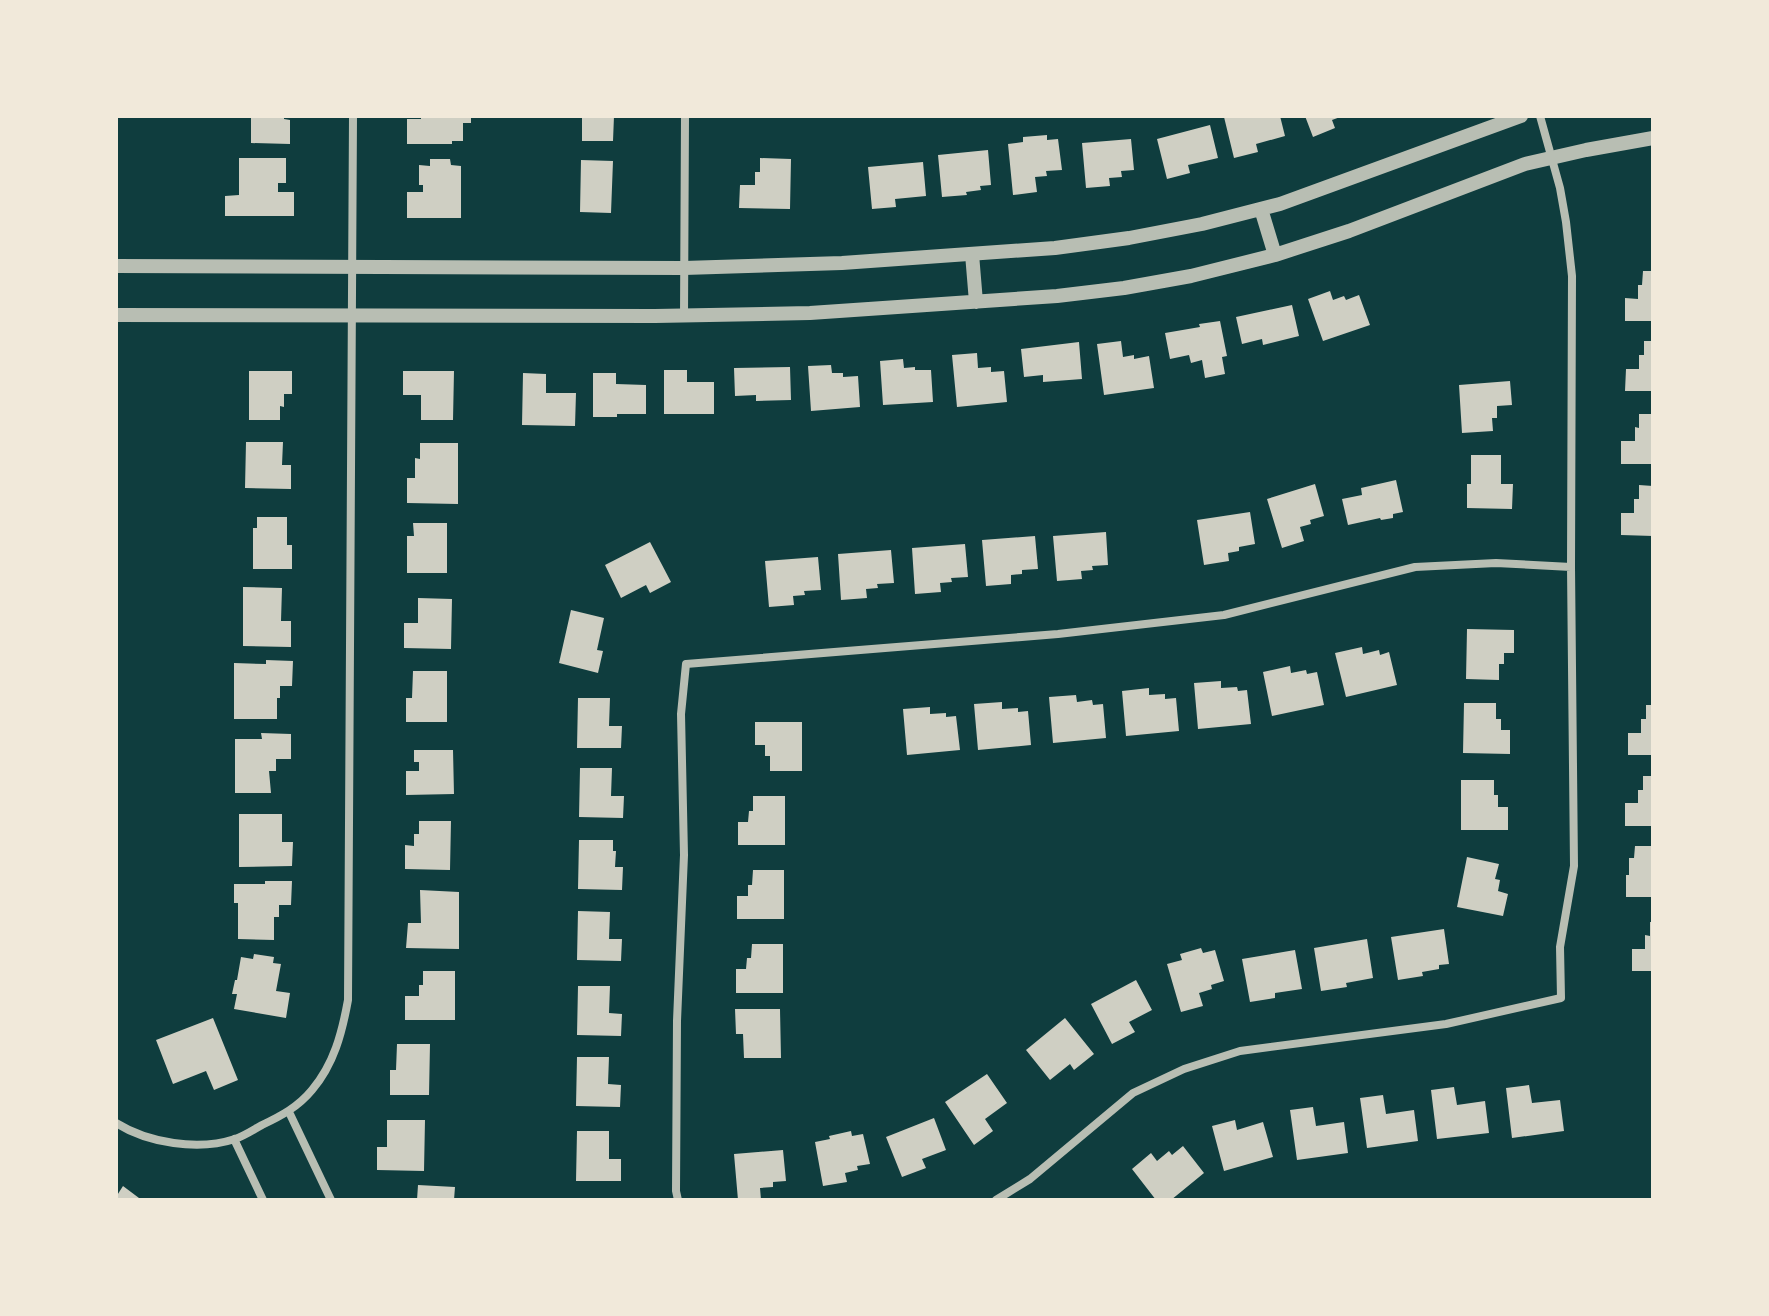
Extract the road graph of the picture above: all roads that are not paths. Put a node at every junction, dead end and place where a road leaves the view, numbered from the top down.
1 (353, 116) edge
2 (685, 116) edge
3 (1521, 116) edge
4 (1540, 116) edge
5 (1653, 138) edge
6 (1552, 158) junction
7 (1261, 209) junction
8 (972, 254) junction
9 (1275, 255) junction
10 (116, 266) edge
11 (351, 268) junction
12 (684, 268) junction
13 (976, 302) junction
14 (116, 315) edge
15 (351, 316) junction
16 (684, 316) junction
17 (1571, 567) junction
18 (289, 1112) junction
19 (116, 1123) edge
20 (234, 1139) junction
21 (263, 1200) edge
22 (331, 1200) edge
23 (678, 1200) edge
24 (996, 1200) edge

1 - 11 street
2 - 12 street
3 - 7 street
4 - 6 street
5 - 6 street
6 - 9 street
6 - 17 street
7 - 8 street
7 - 9 street
8 - 12 street
8 - 13 street
9 - 13 street
10 - 11 street
11 - 12 street
11 - 15 street
12 - 16 street
13 - 16 street
14 - 15 street
15 - 16 street
15 - 18 street
17 - 23 street
17 - 24 street
18 - 20 street
18 - 22 street
19 - 20 street
20 - 21 street

